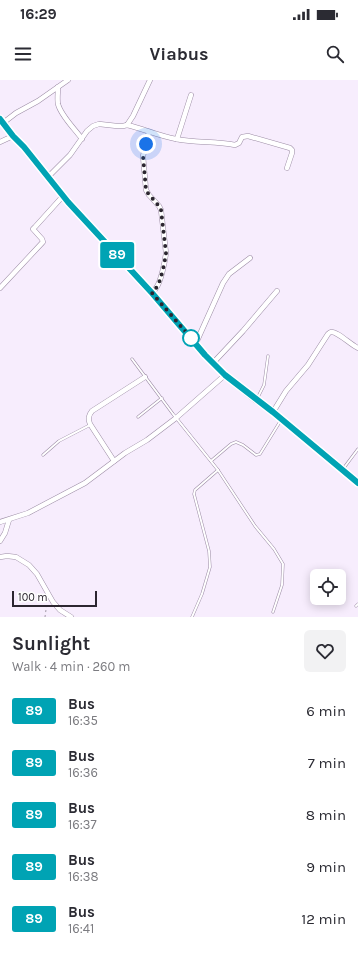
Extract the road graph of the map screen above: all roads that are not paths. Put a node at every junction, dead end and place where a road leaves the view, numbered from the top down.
1 (68, 80) edge
2 (150, 80) edge
3 (58, 87) junction
4 (191, 95) dead end
5 (2, 121) edge
6 (127, 125) junction
7 (148, 132) junction
8 (13, 136) junction
9 (82, 139) junction
10 (177, 139) junction
11 (0, 142) edge
12 (287, 168) dead end
13 (48, 178) junction
14 (63, 196) junction
15 (250, 258) dead end
16 (0, 288) edge
17 (277, 291) dead end
18 (152, 293) junction
19 (196, 343) junction
20 (358, 348) edge
21 (268, 356) dead end
22 (132, 359) dead end
23 (213, 363) junction
24 (225, 375) junction
25 (145, 377) junction
26 (162, 398) junction
27 (256, 400) junction
28 (273, 412) junction
29 (138, 417) dead end
30 (176, 418) junction
31 (282, 420) junction
32 (90, 424) junction
33 (358, 449) edge
34 (42, 455) dead end
35 (114, 461) junction
36 (211, 461) junction
37 (218, 470) junction
38 (342, 470) junction
39 (358, 483) edge
40 (9, 520) junction
41 (0, 522) edge
42 (0, 541) edge
43 (0, 557) edge
44 (273, 612) dead end
45 (71, 617) edge
46 (192, 617) edge

1 - 3 street
2 - 6 street
3 - 5 street
3 - 9 street
4 - 10 street
5 - 8 main road
6 - 7 street
6 - 9 street
7 - 10 street
7 - 18 street
8 - 11 street
8 - 13 main road
9 - 13 street
10 - 12 street
13 - 14 main road
14 - 16 street
14 - 18 main road
15 - 19 street
17 - 23 street
18 - 19 main road
19 - 23 main road
20 - 28 street
21 - 27 lane
22 - 25 lane
23 - 24 main road
24 - 27 main road
24 - 30 street
25 - 26 lane
25 - 32 street
26 - 29 lane
26 - 30 lane
27 - 28 main road
28 - 31 main road
30 - 35 street
30 - 36 lane
31 - 36 lane
31 - 38 main road
32 - 34 lane
32 - 35 street
33 - 38 lane
35 - 40 street
36 - 37 lane
37 - 44 lane
37 - 46 lane
38 - 39 main road
40 - 41 street
40 - 42 street
43 - 45 street

